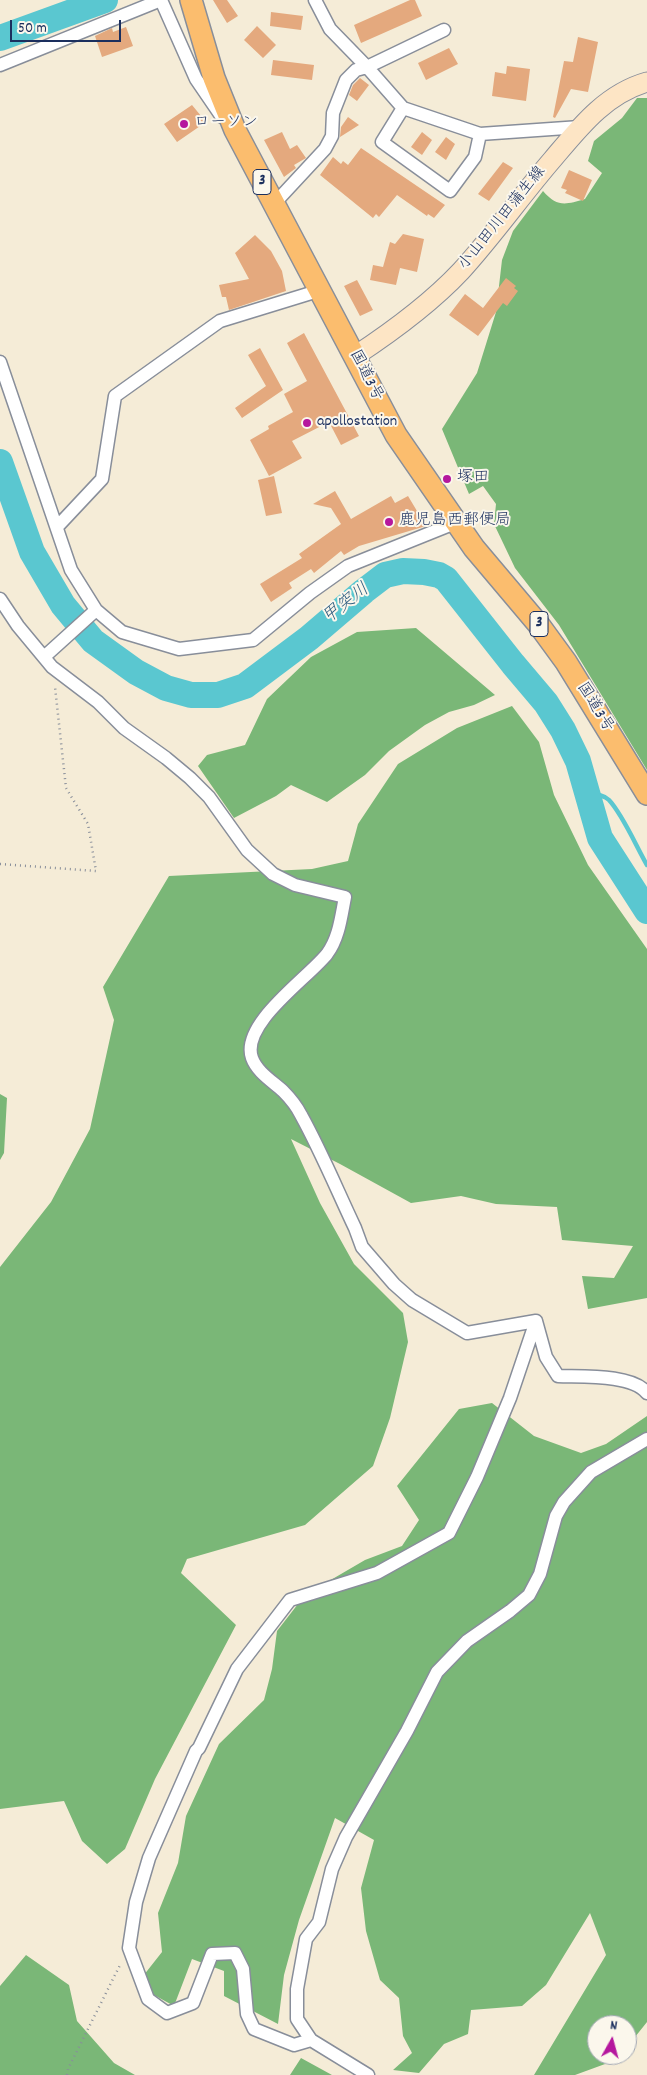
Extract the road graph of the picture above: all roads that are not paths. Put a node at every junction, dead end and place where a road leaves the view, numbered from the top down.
1 (161, 0) edge
2 (191, 0) edge
3 (315, 0) edge
4 (444, 30) dead end
5 (0, 65) edge
6 (367, 66) junction
7 (647, 82) edge
8 (403, 108) junction
9 (580, 127) junction
10 (236, 130) junction
11 (480, 134) junction
12 (273, 205) junction
13 (321, 290) junction
14 (355, 356) junction
15 (0, 362) edge
16 (456, 523) junction
17 (57, 527) junction
18 (0, 598) edge
19 (96, 610) junction
20 (48, 662) junction
21 (647, 794) edge
22 (536, 1321) junction
23 (647, 1393) edge
24 (647, 1439) edge
25 (311, 2040) junction
26 (368, 2075) edge

1 - 5 street
1 - 10 street
2 - 10 highway, 国道3号 / 3
3 - 6 street
4 - 6 street
6 - 8 street
6 - 12 street
7 - 9 main road, 小山田川田蒲生線
8 - 11 street
8 - 11 street
9 - 11 street
9 - 14 main road, 小山田川田蒲生線
10 - 12 highway, 国道3号 / 3
12 - 13 highway, 国道3号 / 3
13 - 14 highway, 国道3号 / 3
13 - 17 street
14 - 16 highway, 国道3号 / 3
15 - 17 street
16 - 19 street
16 - 21 highway, 国道3号 / 3
17 - 19 street
18 - 20 street
19 - 20 street
20 - 22 street
22 - 23 street
22 - 25 street
24 - 25 street
25 - 26 street

